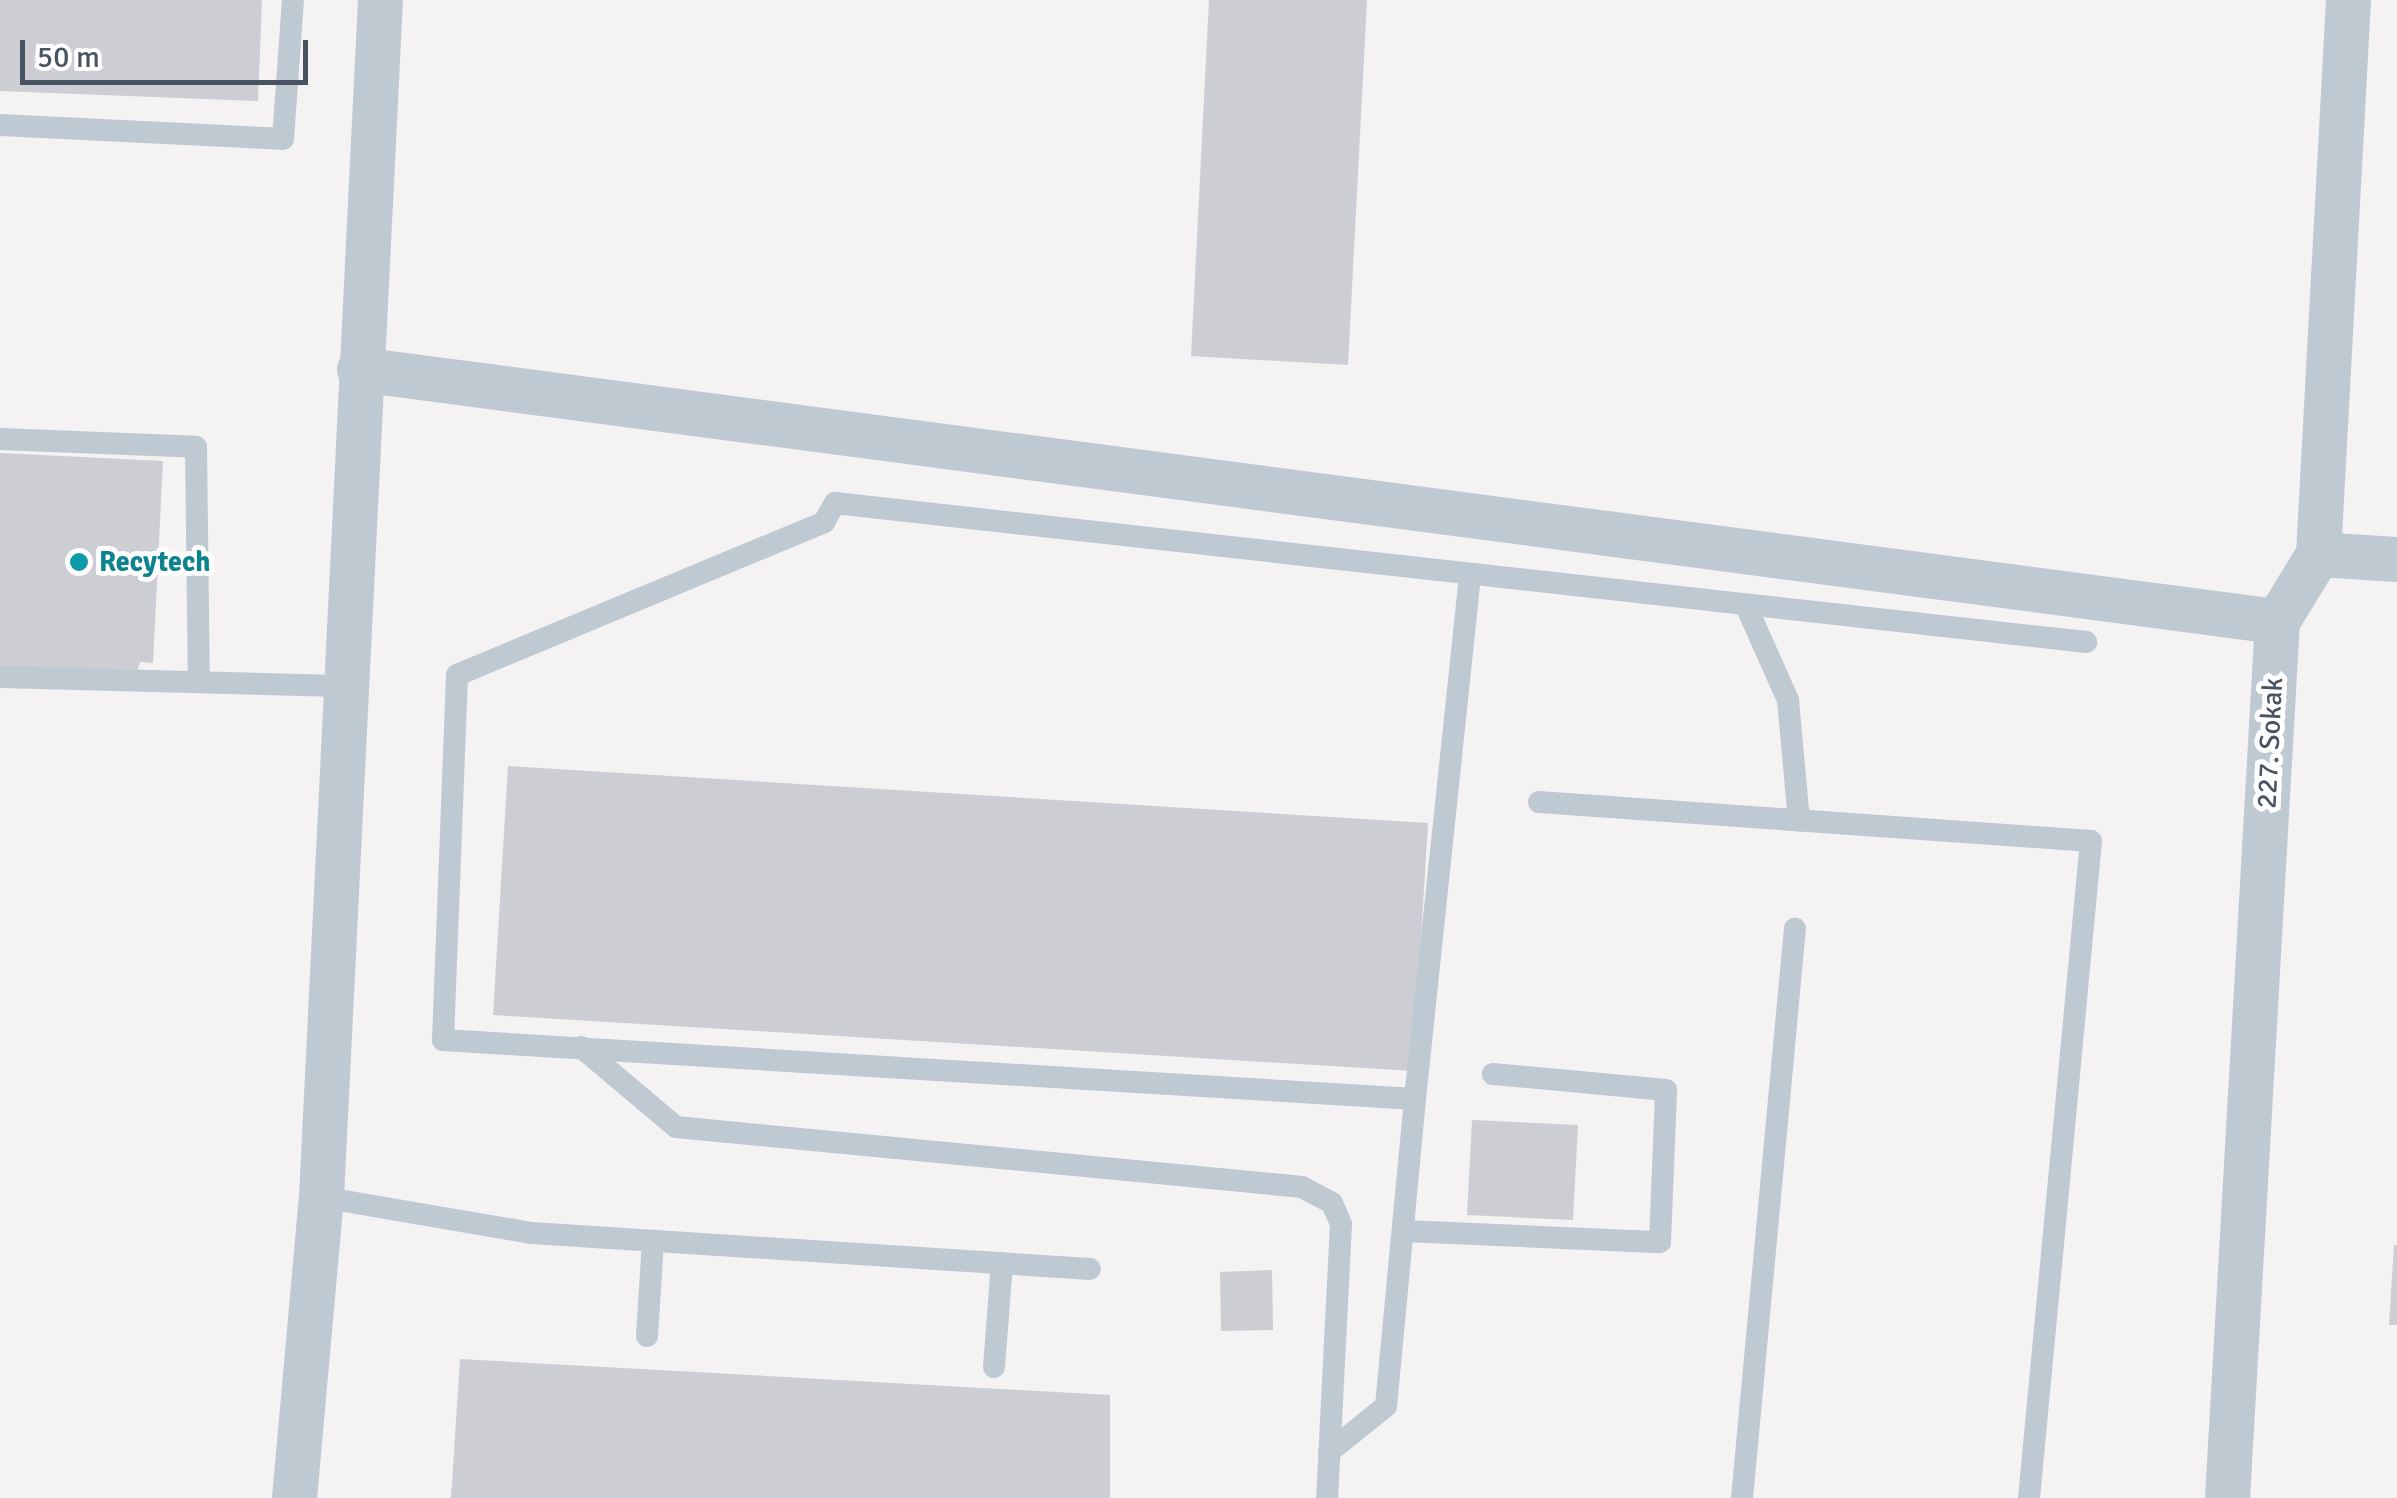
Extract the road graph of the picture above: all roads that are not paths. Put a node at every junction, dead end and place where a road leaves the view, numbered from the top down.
1 (293, 0) edge
2 (380, 0) edge
3 (2348, 0) edge
4 (0, 125) edge
5 (359, 369) junction
6 (0, 439) edge
7 (2318, 554) junction
8 (2397, 560) edge
9 (1470, 576) junction
10 (1747, 608) junction
11 (2277, 622) junction
12 (2086, 642) dead end
13 (0, 677) edge
14 (199, 682) junction
15 (350, 686) junction
16 (1539, 802) dead end
17 (1800, 821) junction
18 (1794, 928) dead end
19 (581, 1048) junction
20 (1493, 1074) dead end
21 (1415, 1100) junction
22 (322, 1197) junction
23 (1404, 1231) junction
24 (653, 1241) junction
25 (1002, 1264) junction
26 (1090, 1269) dead end
27 (646, 1336) dead end
28 (994, 1367) dead end
29 (1329, 1452) junction
30 (294, 1498) edge
31 (1327, 1498) edge
32 (1742, 1498) edge
33 (2029, 1498) edge
34 (2227, 1498) edge

1 - 4 lane
2 - 5 street
3 - 7 street, 227. Sokak
5 - 11 street
5 - 15 street
6 - 14 lane
7 - 8 street
7 - 11 street, 227. Sokak
9 - 10 lane
9 - 19 lane
9 - 21 lane
10 - 12 lane
10 - 17 lane
11 - 34 street, 227. Sokak
13 - 14 lane
14 - 15 lane
15 - 22 street
16 - 17 lane
17 - 33 lane
18 - 32 lane
19 - 21 lane
19 - 29 lane
20 - 23 lane
21 - 23 lane
22 - 24 lane
22 - 30 street
23 - 29 lane
24 - 25 lane
24 - 27 lane
25 - 26 lane
25 - 28 lane
29 - 31 lane

